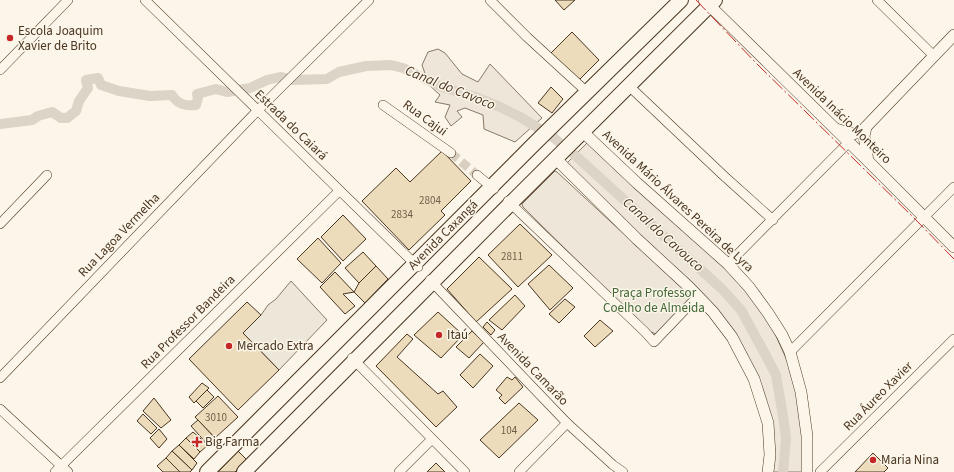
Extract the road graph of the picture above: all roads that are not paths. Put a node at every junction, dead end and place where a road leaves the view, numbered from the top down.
1 (68, 0) edge
2 (145, 0) edge
3 (369, 0) edge
4 (490, 0) edge
5 (681, 0) edge
6 (877, 0) edge
7 (710, 2) edge
8 (954, 36) edge
9 (934, 56) junction
10 (0, 70) edge
11 (629, 86) junction
12 (587, 92) junction
13 (383, 105) dead end
14 (258, 110) junction
15 (866, 128) junction
16 (836, 129) junction
17 (582, 133) junction
18 (849, 142) junction
19 (451, 153) tunnel mouth
20 (557, 158) junction
21 (868, 161) junction
22 (477, 174) tunnel mouth
23 (47, 175) dead end
24 (954, 187) edge
25 (494, 188) junction
26 (339, 190) junction
27 (509, 202) junction
28 (925, 217) junction
29 (772, 220) junction
30 (0, 224) edge
31 (954, 247) edge
32 (728, 264) junction
33 (416, 265) junction
34 (431, 281) junction
35 (698, 296) junction
36 (954, 339) edge
37 (790, 352) junction
38 (353, 359) junction
39 (0, 378) edge
40 (0, 409) edge
41 (568, 422) junction
42 (860, 433) junction
43 (432, 439) junction
44 (867, 440) dead end
45 (612, 469) edge
46 (62, 470) edge
47 (207, 472) edge
48 (244, 472) edge
49 (399, 472) edge
50 (465, 472) edge
51 (519, 472) edge
52 (622, 472) edge
53 (768, 472) edge
54 (807, 472) edge
55 (820, 472) edge

1 - 10 street
2 - 14 street, Estrada do Caiará
3 - 14 street, Rua Lagoa Vermelha
4 - 12 street
5 - 12 main road, Avenida Caxangá
6 - 9 street
7 - 11 main road, Avenida Caxangá
7 - 16 street, Avenida Inácio Monteiro
8 - 9 street
9 - 15 street
11 - 17 main road, Avenida Caxangá
11 - 29 street
12 - 25 main road, Avenida Caxangá
13 - 19 street, Rua Cajui
14 - 26 street, Estrada do Caiará
14 - 39 street, Rua Lagoa Vermelha
15 - 16 street
15 - 21 street
16 - 18 street, Avenida Inácio Monteiro
17 - 20 main road, Avenida Caxangá
17 - 32 street, Avenida Mário Álvares Pereira de Lyra
18 - 21 street, Avenida Inácio Monteiro
18 - 29 street
20 - 27 main road, Avenida Caxangá
20 - 35 street
21 - 28 street, Avenida Inácio Monteiro
22 - 25 street
23 - 30 street
24 - 28 street
25 - 33 main road, Avenida Caxangá
26 - 33 street, Estrada do Caiará
26 - 46 street, Rua Professor Bandeira
27 - 34 main road, Avenida Caxangá
27 - 35 street
28 - 31 street, Avenida Inácio Monteiro
28 - 37 street
29 - 32 street
32 - 37 street, Avenida Mário Álvares Pereira de Lyra
33 - 47 main road, Avenida Caxangá
34 - 38 main road, Avenida Caxangá
34 - 41 street, Avenida Camarão
35 - 53 street
36 - 42 street, Rua Áureo Xavier
37 - 54 street, Avenida Mário Álvares Pereira de Lyra
38 - 43 street
38 - 48 main road, Avenida Caxangá
40 - 46 street
41 - 45 street, Avenida Camarão
41 - 51 street
42 - 44 street
42 - 55 street, Rua Áureo Xavier
43 - 49 street
43 - 50 street
45 - 52 street, Avenida Camarão

